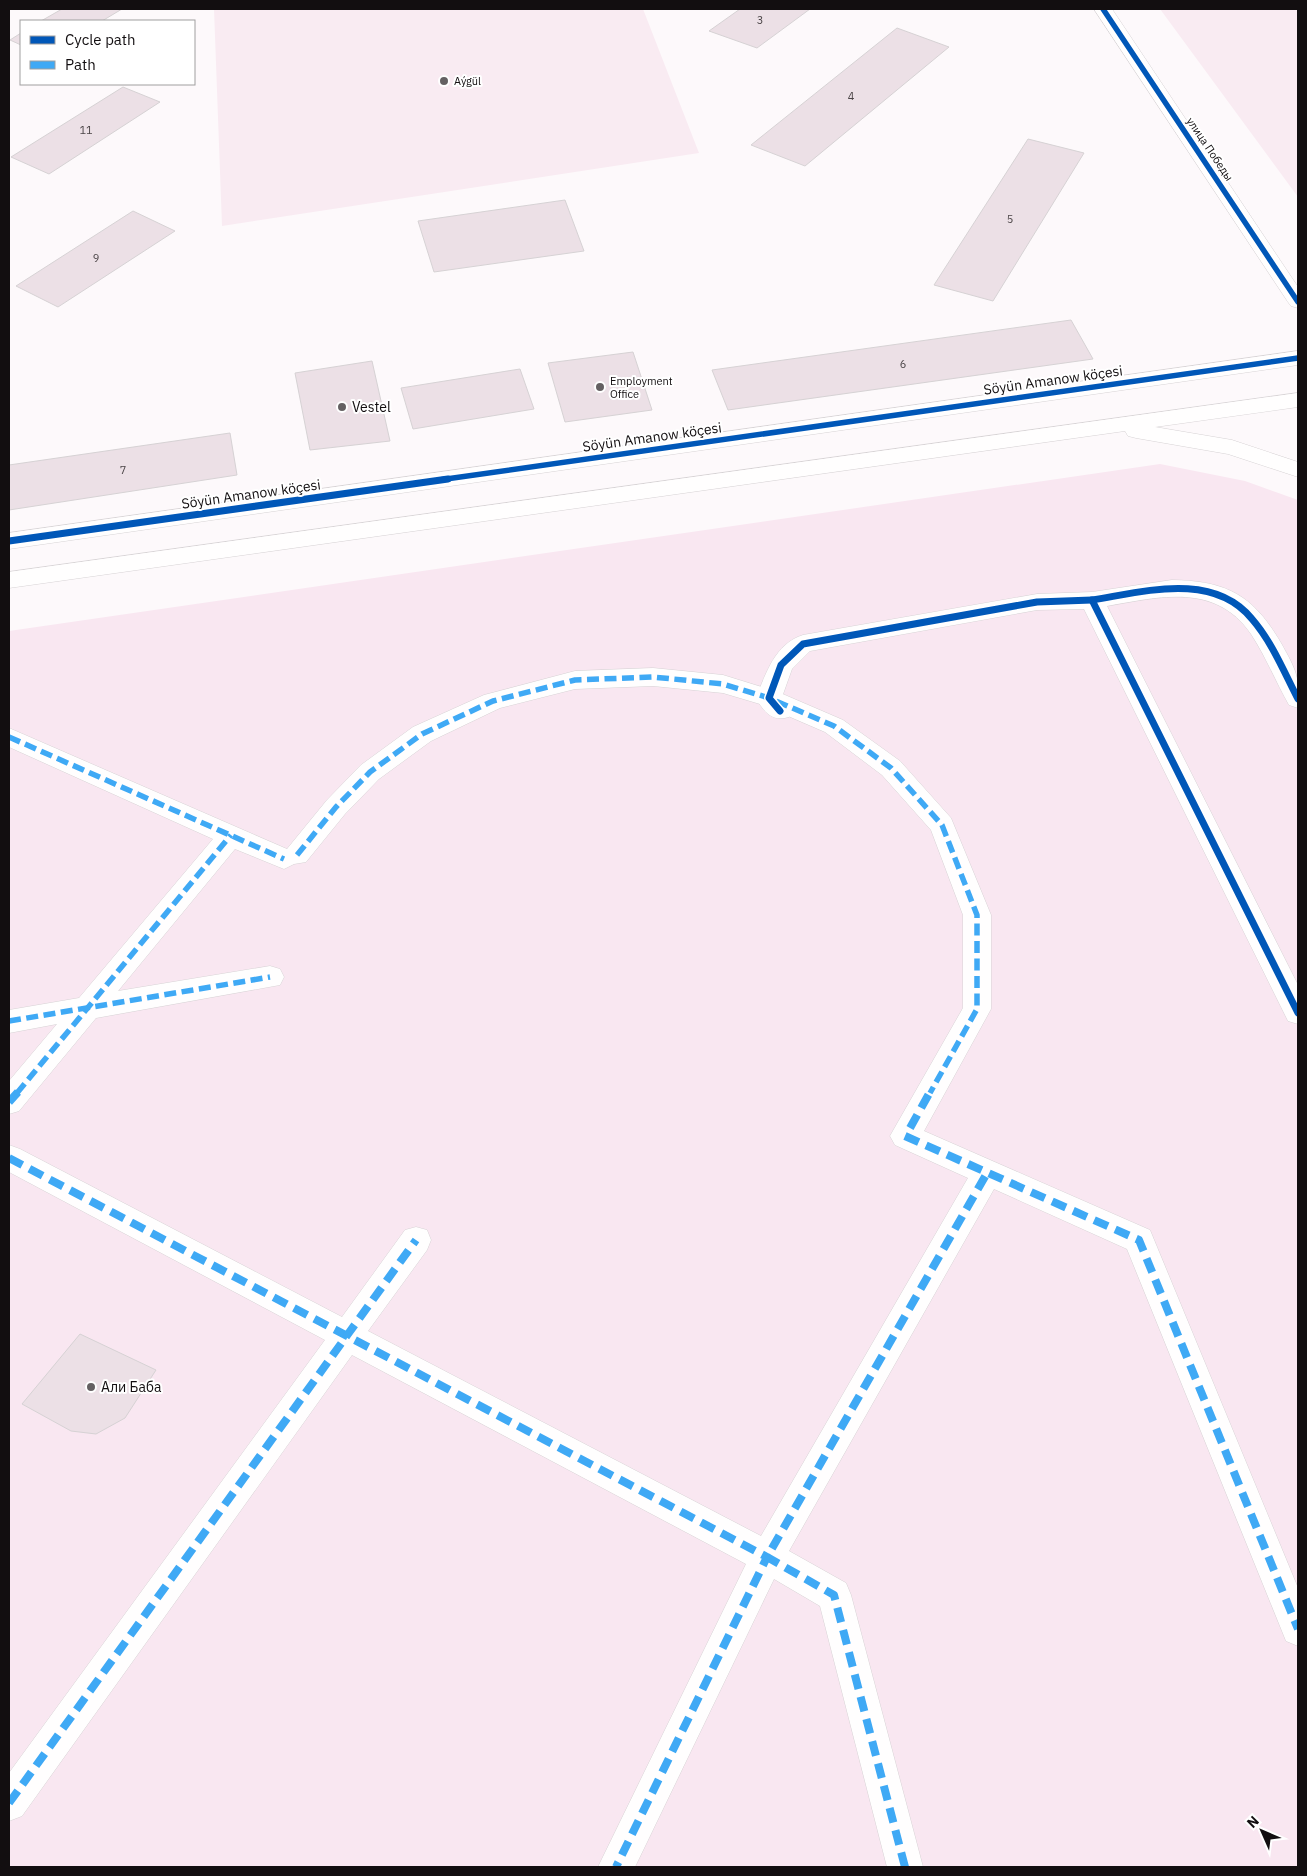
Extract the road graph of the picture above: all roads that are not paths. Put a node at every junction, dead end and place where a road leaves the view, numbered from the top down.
1 (1103, 9) edge
2 (1298, 302) edge
3 (1298, 358) edge
4 (1298, 400) edge
5 (1110, 427) junction
6 (1298, 470) edge
7 (9, 541) edge
8 (9, 580) edge
9 (1092, 600) junction
10 (1298, 699) edge
11 (775, 704) junction
12 (9, 737) edge
13 (231, 836) junction
14 (270, 976) dead end
15 (87, 1008) junction
16 (1298, 1012) edge
17 (9, 1021) edge
18 (9, 1102) edge
19 (9, 1158) edge
20 (987, 1172) junction
21 (416, 1240) dead end
22 (347, 1336) junction
23 (767, 1557) junction
24 (1298, 1629) edge
25 (9, 1804) edge
26 (616, 1867) edge
27 (905, 1867) edge

1 - 2 street, улица Победы
3 - 7 street, Söyün Amanow köçesi
4 - 5 street
5 - 6 street
5 - 8 street
9 - 10 street
9 - 11 street
9 - 16 street
11 - 13 street
11 - 20 street
12 - 13 street
13 - 15 street
14 - 15 street
15 - 17 street
15 - 18 street
19 - 22 street
20 - 23 street
20 - 24 street
21 - 22 street
22 - 23 street
22 - 25 street
23 - 26 street
23 - 27 street

